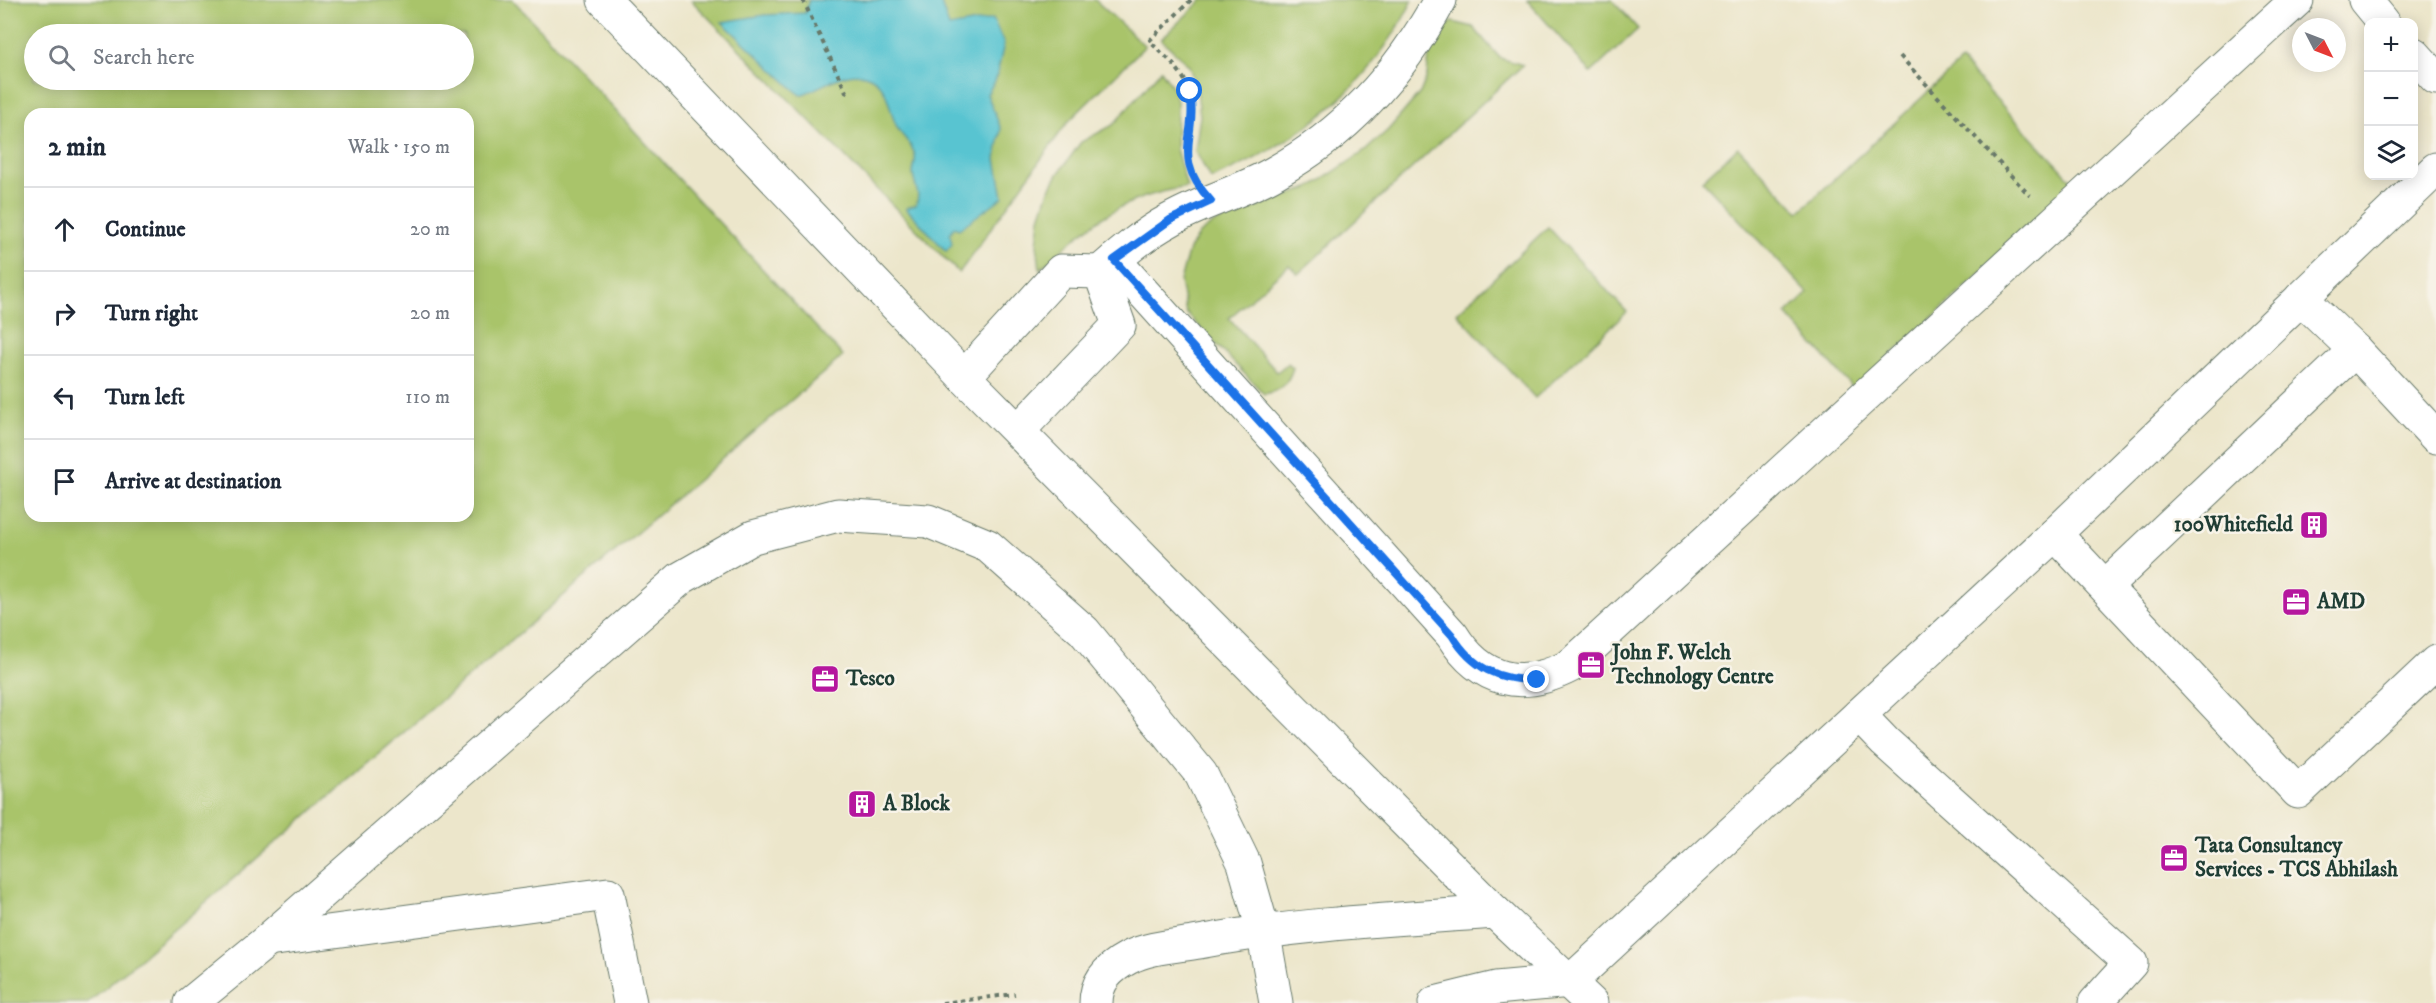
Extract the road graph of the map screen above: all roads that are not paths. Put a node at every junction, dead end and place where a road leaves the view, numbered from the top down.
1 (604, 0) edge
2 (1440, 0) edge
3 (2297, 0) edge
4 (2365, 0) edge
5 (2381, 18) edge
6 (2418, 58) edge
7 (2436, 78) edge
8 (2436, 169) edge
9 (1107, 266) junction
10 (2301, 298) junction
11 (2355, 350) junction
12 (964, 377) junction
13 (1018, 431) junction
14 (2436, 437) edge
15 (2055, 534) junction
16 (2106, 585) junction
17 (2436, 662) edge
18 (1859, 715) junction
19 (1496, 912) junction
20 (1263, 930) junction
21 (268, 940) junction
22 (1581, 992) edge
23 (191, 1003) edge
24 (630, 1003) edge
25 (1096, 1003) edge
26 (1276, 1003) edge
27 (1435, 1003) edge
28 (2096, 1003) edge

1 - 12 street
2 - 9 street
3 - 9 street
4 - 5 street
6 - 7 street
8 - 10 street
9 - 12 street
9 - 13 street
10 - 11 street
10 - 15 street
11 - 14 street
11 - 16 street
12 - 13 street
13 - 19 street
15 - 16 street
15 - 18 street
16 - 17 street
18 - 22 street
18 - 28 street
19 - 20 street
19 - 22 street
20 - 21 street
20 - 25 street
20 - 26 street
21 - 23 street
21 - 24 street
22 - 27 street

